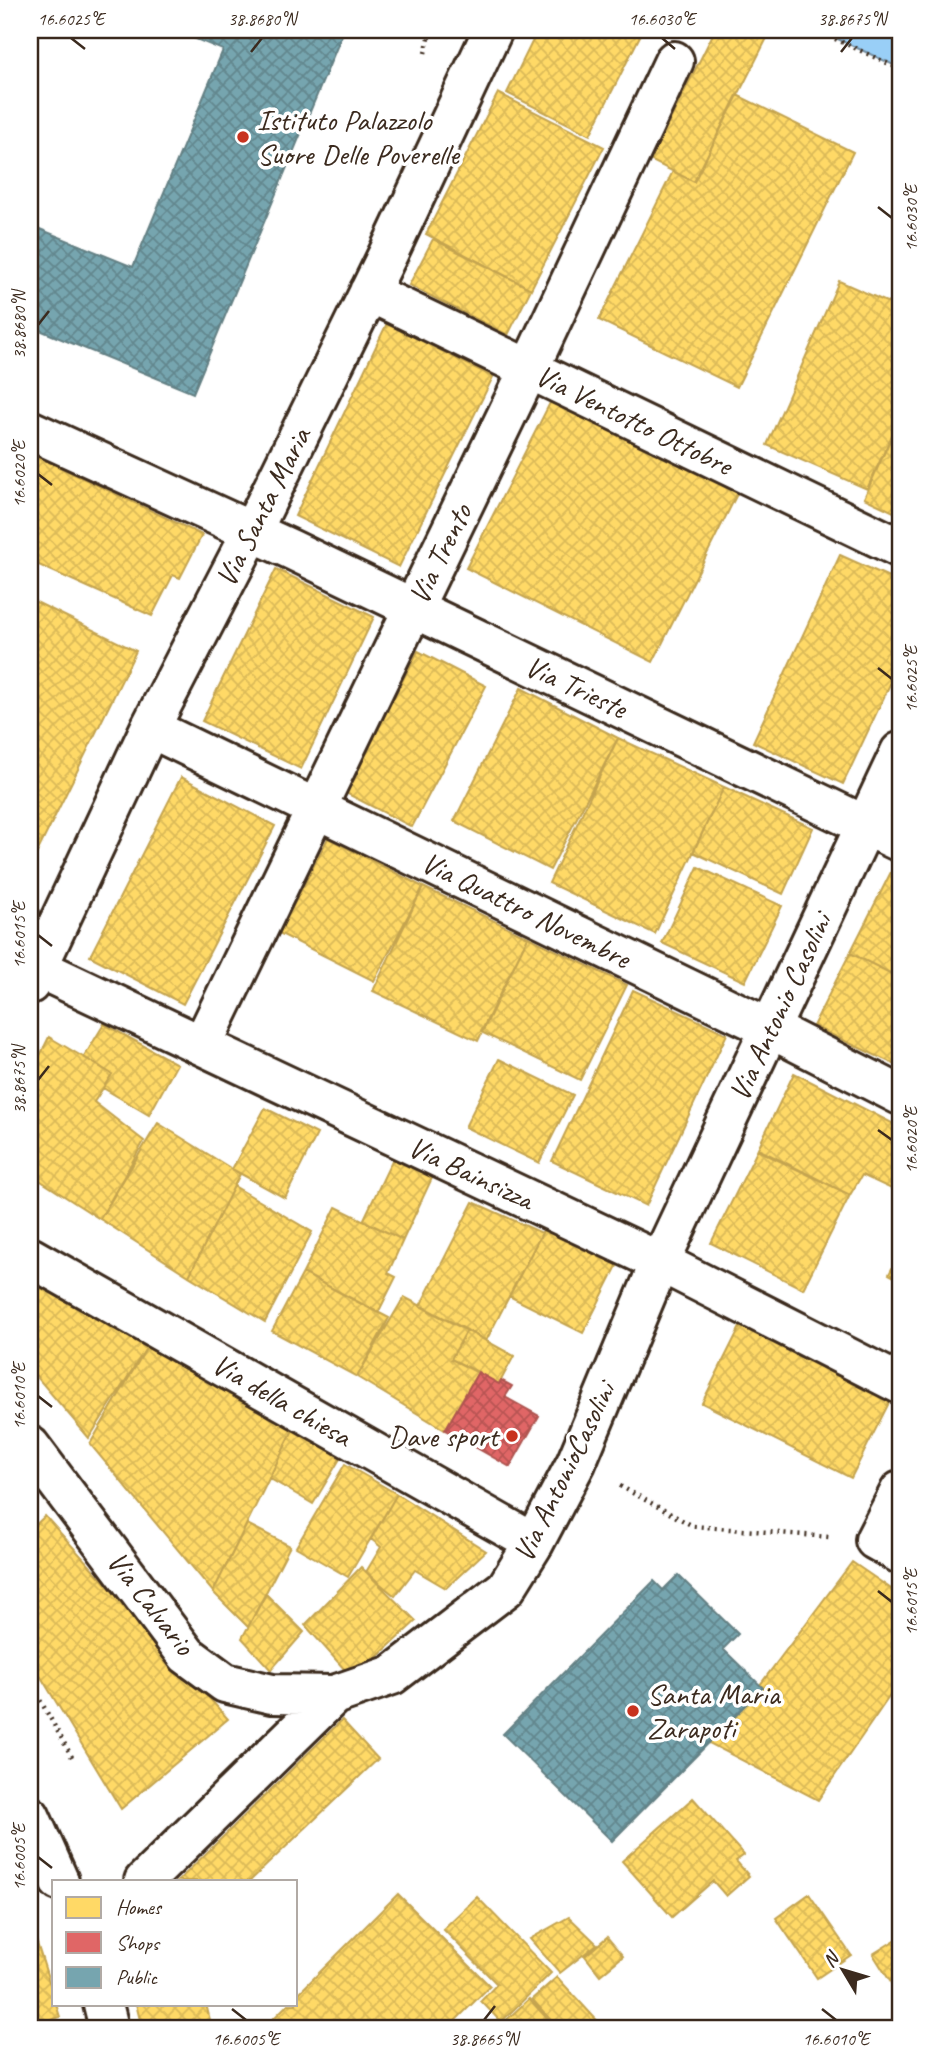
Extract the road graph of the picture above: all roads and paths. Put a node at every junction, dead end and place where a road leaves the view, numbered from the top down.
1 (494, 30) edge
2 (816, 30) edge
3 (674, 61) dead end
4 (900, 69) edge
5 (369, 292) junction
6 (529, 369) junction
7 (30, 430) edge
8 (252, 531) junction
9 (900, 548) edge
10 (413, 610) junction
11 (150, 728) junction
12 (900, 752) edge
13 (316, 809) junction
14 (866, 825) junction
15 (900, 842) edge
16 (42, 927) edge
17 (34, 976) edge
18 (769, 1028) junction
19 (202, 1045) junction
20 (900, 1095) edge
21 (30, 1257) edge
22 (660, 1262) junction
23 (900, 1384) edge
24 (30, 1446) edge
25 (620, 1486) dead end
26 (900, 1491) edge
27 (534, 1544) junction
28 (888, 1547) edge
29 (393, 1675) joint
30 (30, 1682) edge
31 (334, 1695) junction
32 (72, 1757) dead end
33 (32, 1829) edge
34 (58, 1880) edge
35 (145, 1880) edge
36 (104, 2006) edge
37 (109, 2028) edge

1 - 5 street, Via Santa Maria
2 - 4 path
3 - 6 street, Via Trento
5 - 6 street, Via Ventotto Ottobre
5 - 8 street, Via Santa Maria
6 - 9 street, Via Ventotto Ottobre
6 - 10 street, Via Trento
7 - 8 street, Via Trieste
8 - 10 street, Via Trieste
8 - 11 street, Via Santa Maria
10 - 13 street, Via Trento
10 - 14 street, Via Trieste
11 - 13 street, Via Quattro Novembre
11 - 16 street, Via Santa Maria
12 - 14 street, Via Antonio Casolini
13 - 18 street, Via Quattro Novembre
13 - 19 street, Via Trento
14 - 15 street, Via Trieste
14 - 18 street, Via Antonio Casolini
16 - 17 street, Via Santa Maria
17 - 19 street, Via Bainsizza
18 - 20 street, Via Quattro Novembre
18 - 22 street, Via Antonio Casolini
19 - 22 street, Via Bainsizza
21 - 27 street, Via della chiesa
22 - 23 street, Via Bainsizza
22 - 27 street, Via AntonioCasolini
24 - 31 street, Via Calvario
25 - 28 path
26 - 28 street
27 - 29 street, Via AntonioCasolini
29 - 31 street, Via Calvario
30 - 32 path
31 - 35 street
33 - 34 street
36 - 37 street

